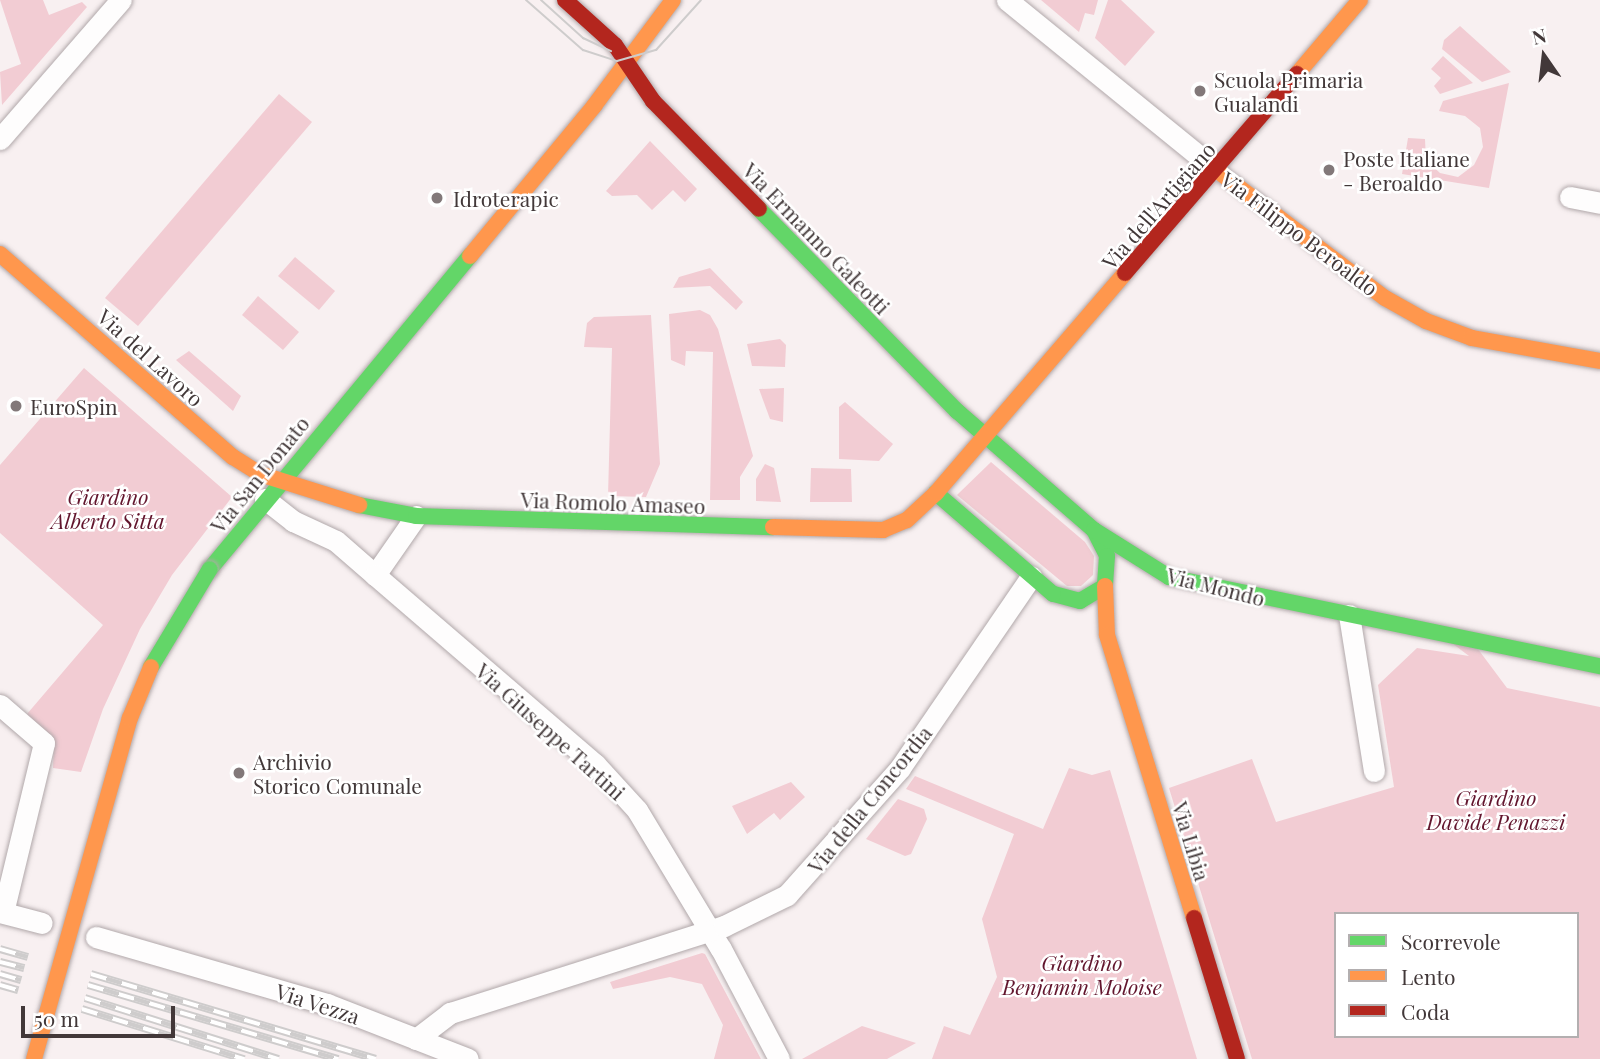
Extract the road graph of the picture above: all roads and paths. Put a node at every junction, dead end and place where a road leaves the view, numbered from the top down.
1 (121, 0) edge
2 (565, 0) edge
3 (673, 0) edge
4 (1007, 0) edge
5 (1360, 0) edge
6 (627, 60) junction
7 (0, 139) edge
8 (1215, 169) junction
9 (1570, 197) dead end
10 (1600, 203) edge
11 (0, 254) edge
12 (1600, 361) edge
13 (986, 436) junction
14 (281, 480) junction
15 (936, 493) junction
16 (265, 499) junction
17 (416, 516) junction
18 (1094, 530) junction
19 (375, 575) junction
20 (1031, 577) junction
21 (1105, 586) junction
22 (1070, 600) junction
23 (1349, 615) junction
24 (1107, 635) junction
25 (1600, 666) edge
26 (0, 705) edge
27 (1374, 771) dead end
28 (2, 912) edge
29 (42, 923) dead end
30 (709, 931) junction
31 (96, 937) dead end
32 (416, 1039) junction
33 (34, 1059) edge
34 (468, 1059) edge
35 (779, 1059) edge
36 (1237, 1059) edge

1 - 7 street
2 - 6 main road, Via Ermanno Galeotti
3 - 6 main road, Via San Donato
4 - 8 street, Via Filippo Beroaldo
5 - 8 main road, Via dell'Artigiano
6 - 13 main road, Via Ermanno Galeotti
6 - 14 main road, Via San Donato
8 - 12 main road, Via Filippo Beroaldo
8 - 13 main road, Via dell'Artigiano
9 - 10 street
11 - 14 main road, Via del Lavoro
13 - 15 main road, Via dell'Artigiano
13 - 18 main road, Via Ermanno Galeotti
14 - 16 main road, Via San Donato
14 - 17 main road, Via Romolo Amaseo
15 - 17 main road, Via Romolo Amaseo
15 - 20 main road, Via Libia
16 - 19 street, Via Giuseppe Tartini
16 - 33 main road, Via San Donato, bridge
17 - 19 street
18 - 21 main road, Via Libia
18 - 23 main road, Via Mondo
19 - 30 street, Via Giuseppe Tartini
20 - 22 main road, Via Libia
20 - 30 street, Via della Concordia
21 - 22 main road
21 - 24 main road, Via Libia
22 - 24 main road, Via Libia
23 - 25 main road, Via Mondo
23 - 27 street
24 - 36 main road, Via Libia
26 - 28 street
28 - 29 street
30 - 32 street, Via della Concordia
30 - 35 street, Via Giuseppe Tartini
31 - 32 street, Via Vezza
32 - 34 street, Via Vezza

